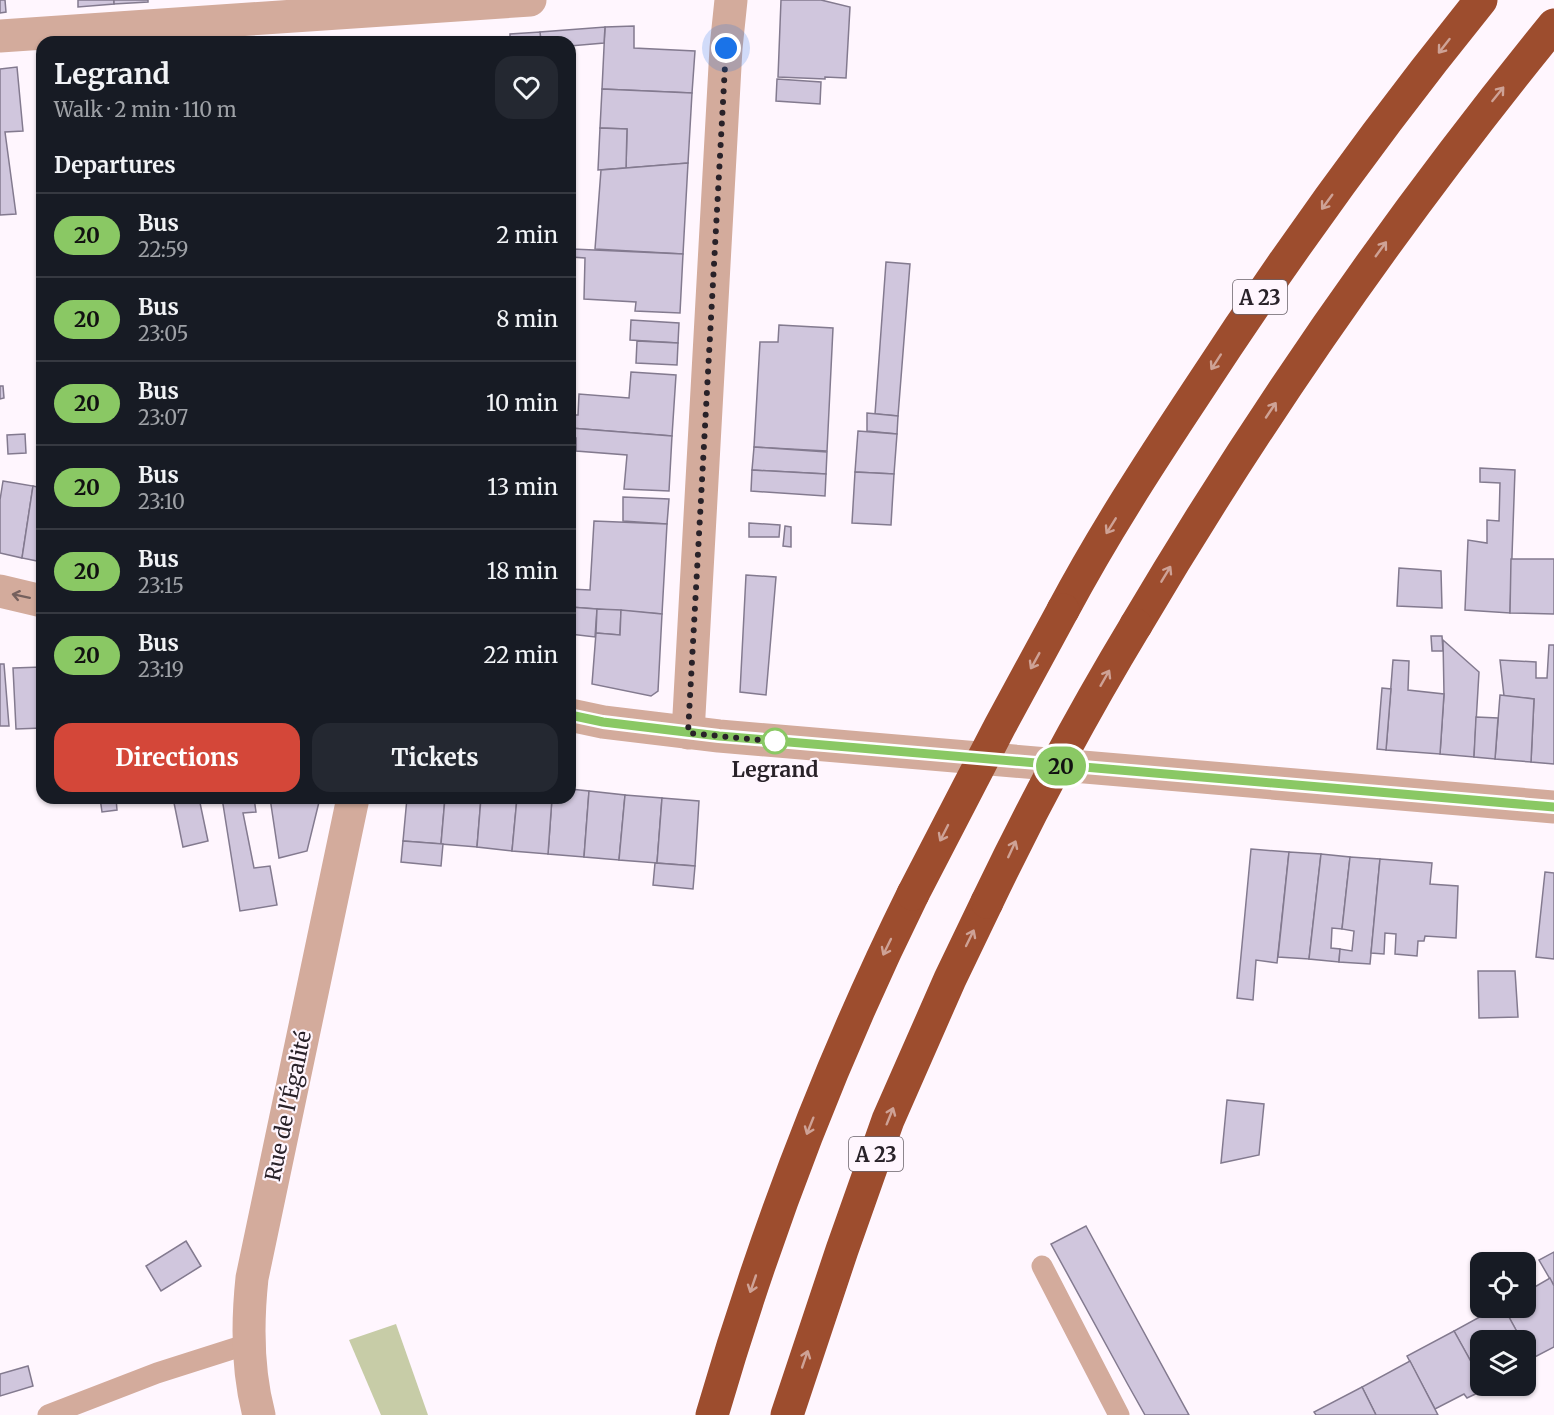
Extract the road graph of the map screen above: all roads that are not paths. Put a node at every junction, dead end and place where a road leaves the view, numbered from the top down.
1 (530, 0) edge
2 (731, 0) edge
3 (1481, 0) edge
4 (1554, 25) edge
5 (0, 36) edge
6 (0, 591) edge
7 (36, 600) edge
8 (576, 716) edge
9 (688, 733) junction
10 (352, 804) edge
11 (1554, 807) edge
12 (1042, 1266) dead end
13 (248, 1344) junction
14 (48, 1415) edge
15 (259, 1415) edge
16 (712, 1415) edge
17 (787, 1415) edge
18 (1119, 1415) edge

1 - 5 street
2 - 9 street
3 -> 16 highway, A 23, bridge
17 -> 4 highway, A 23, bridge
7 -> 6 street
8 - 9 street
9 - 11 street
10 - 13 street, Rue de l'Égalité
12 - 18 lane
13 - 14 lane
13 - 15 street, Rue de l'Égalité

